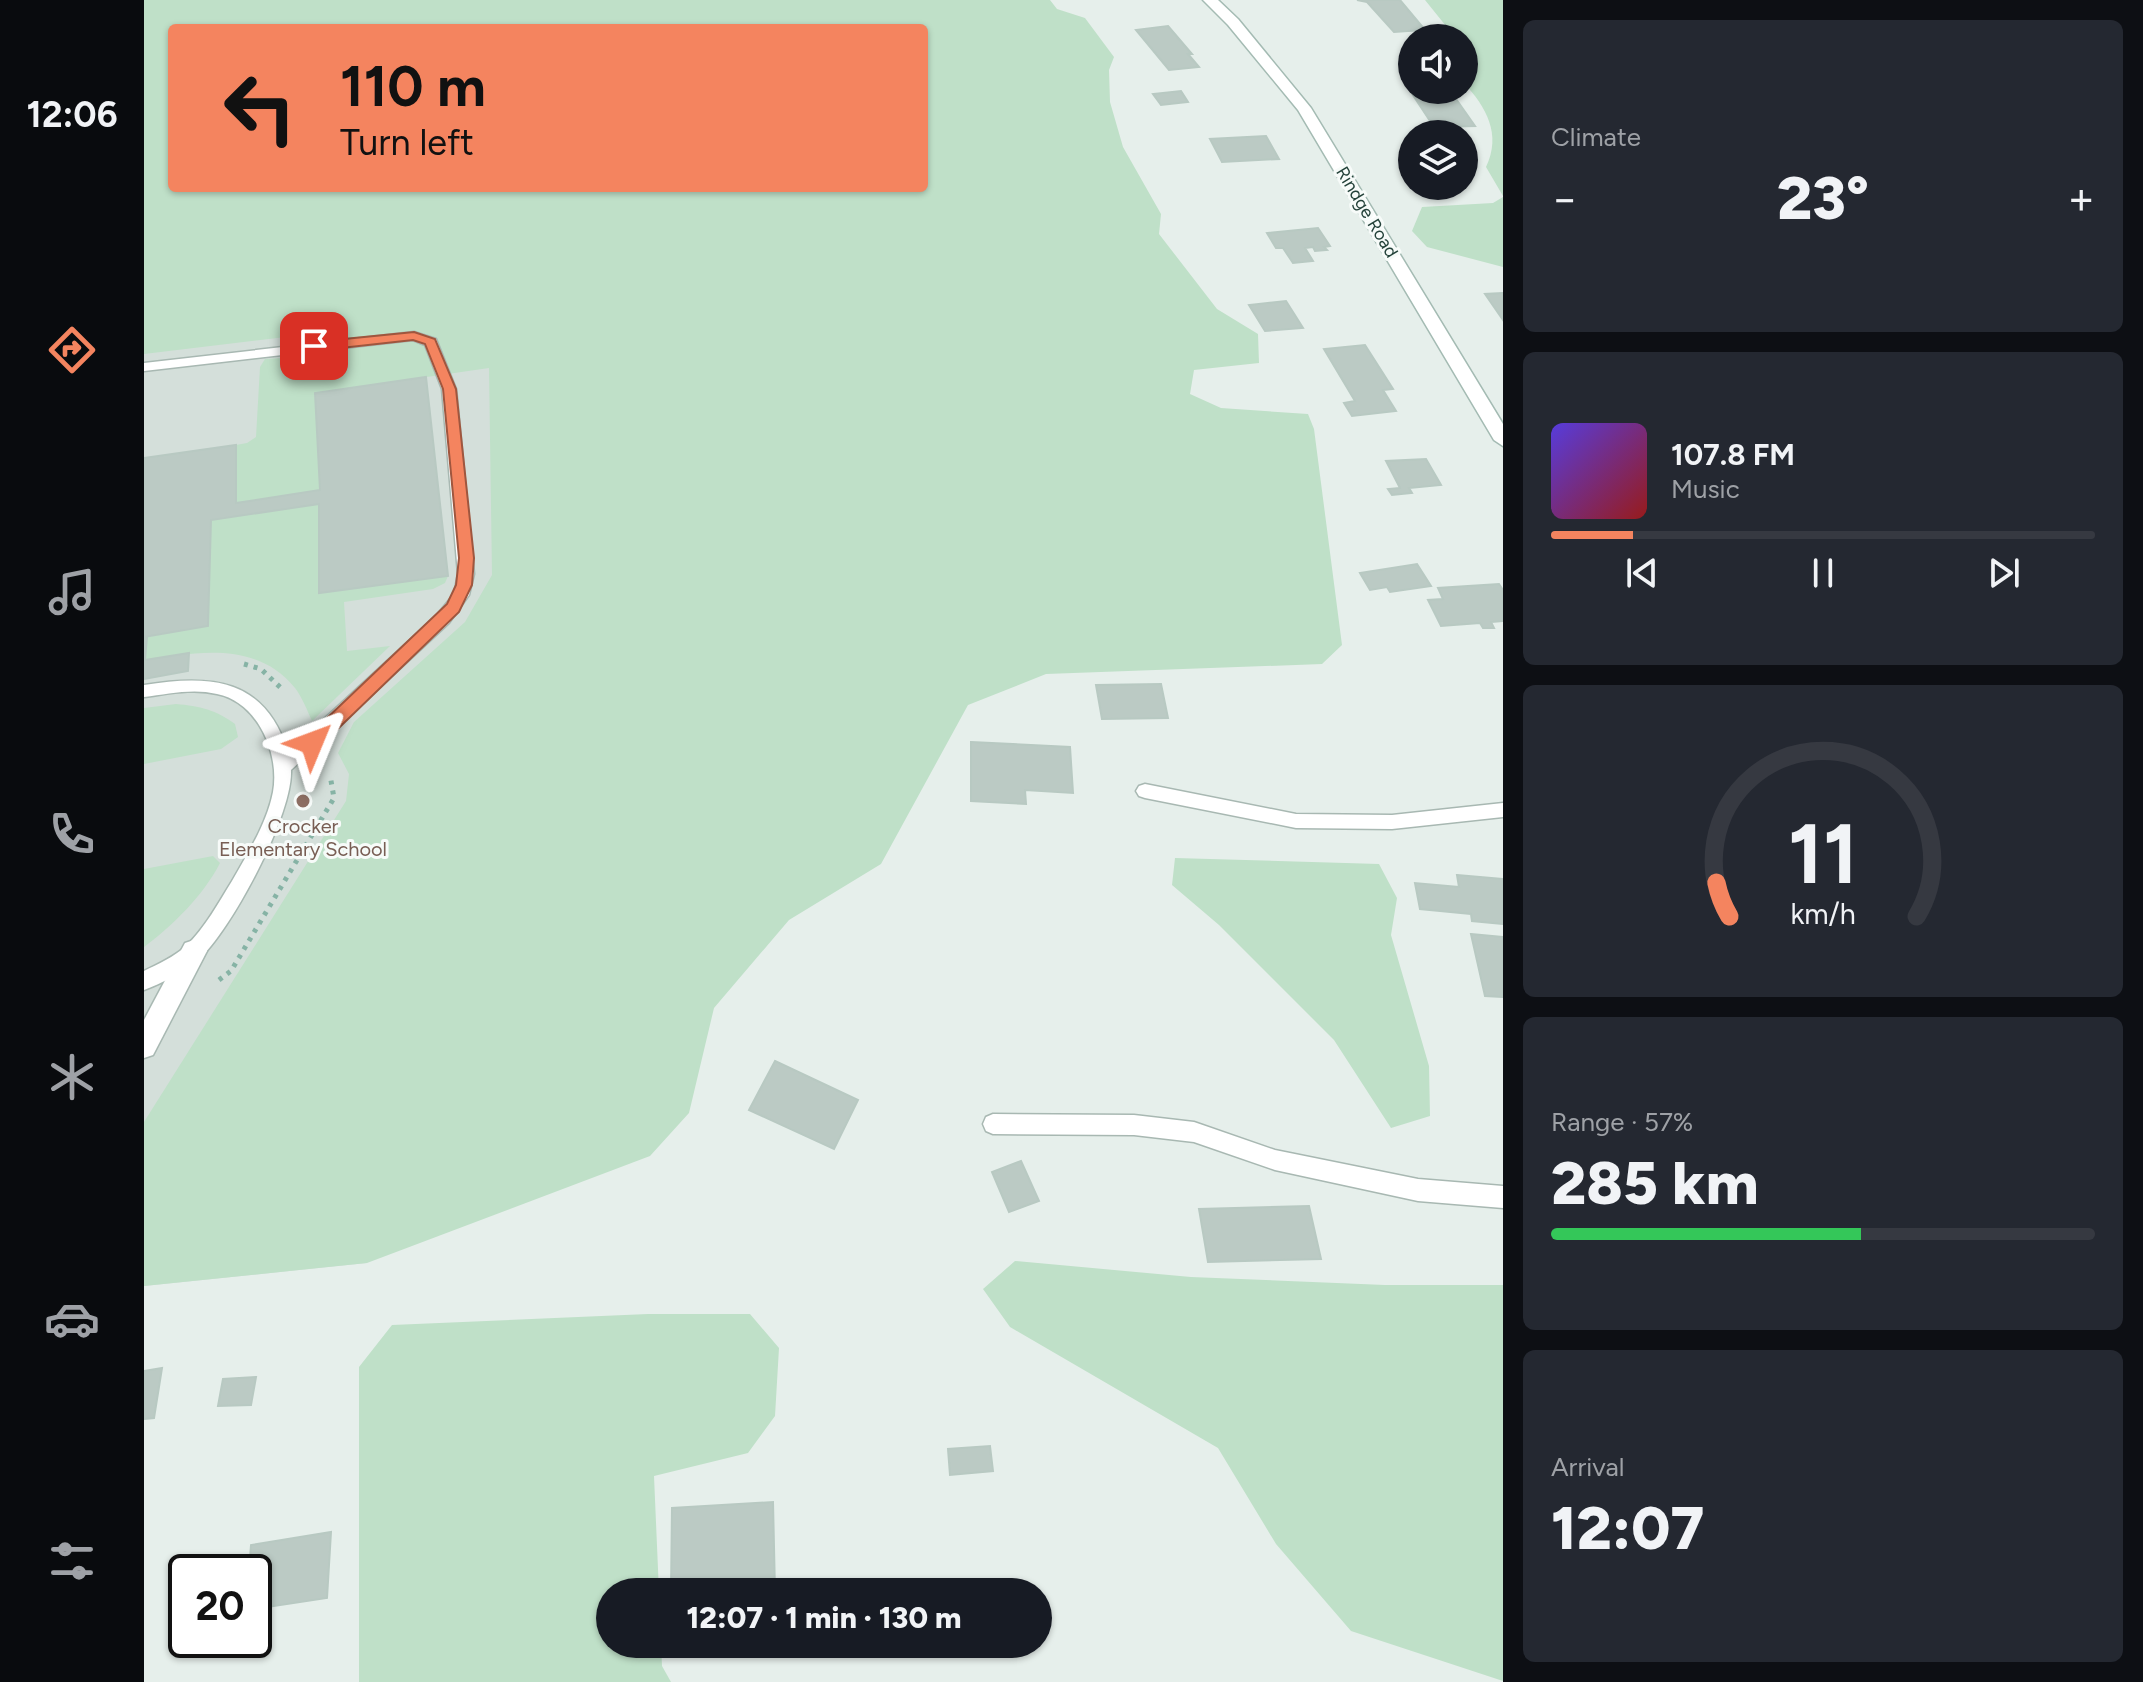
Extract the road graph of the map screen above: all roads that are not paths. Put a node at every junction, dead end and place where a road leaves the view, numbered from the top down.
1 (1210, 0) edge
2 (144, 367) edge
3 (1503, 440) edge
4 (144, 691) edge
5 (283, 767) junction
6 (1145, 791) dead end
7 (1503, 810) edge
8 (194, 951) junction
9 (144, 981) edge
10 (144, 1046) edge
11 (993, 1124) dead end
12 (1503, 1197) edge

1 - 3 street, Rindge Road
2 - 5 lane
4 - 5 lane
5 - 8 lane
6 - 7 lane
8 - 9 lane
8 - 10 street
11 - 12 lane

